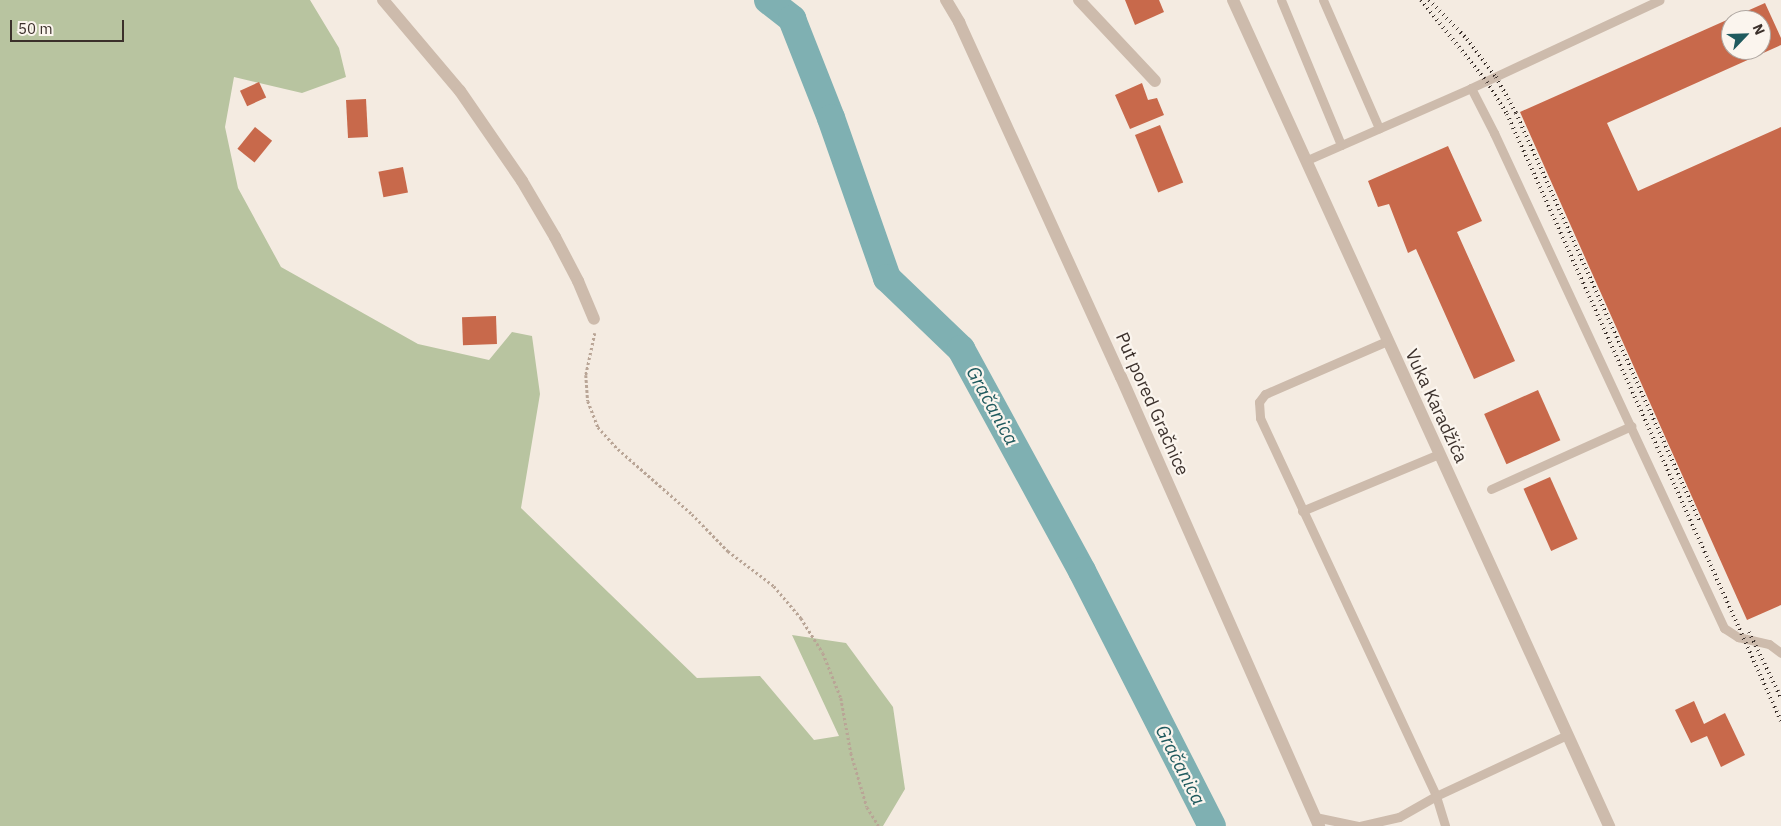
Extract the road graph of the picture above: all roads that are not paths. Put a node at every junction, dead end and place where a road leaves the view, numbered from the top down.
1 (383, 0) edge
2 (946, 0) edge
3 (1079, 0) edge
4 (1233, 0) edge
5 (1281, 0) edge
6 (1323, 0) edge
7 (1660, 0) edge
8 (1155, 81) dead end
9 (1470, 88) junction
10 (1379, 128) junction
11 (1341, 145) junction
12 (1305, 160) junction
13 (594, 319) road end
14 (1387, 341) junction
15 (1631, 426) junction
16 (1439, 454) junction
17 (1490, 489) dead end
18 (1302, 511) junction
19 (1781, 653) edge
20 (1567, 735) junction
21 (1436, 796) junction
22 (1317, 822) edge
23 (1360, 826) edge
24 (1445, 826) edge
25 (1609, 826) edge

1 - 13 street
2 - 22 street, Put pored Gračnice
3 - 8 street
4 - 12 street, Vuka Karadžića
5 - 11 lane
6 - 10 lane
7 - 9 lane
9 - 10 lane
9 - 15 lane
10 - 11 lane
11 - 12 lane
12 - 14 street, Vuka Karadžića
14 - 16 street, Vuka Karadžića
14 - 18 lane
15 - 17 lane
15 - 19 lane
16 - 18 lane
16 - 20 street, Vuka Karadžića
18 - 21 lane
20 - 21 lane
20 - 25 street, Vuka Karadžića
21 - 23 lane
21 - 24 lane
22 - 23 lane

